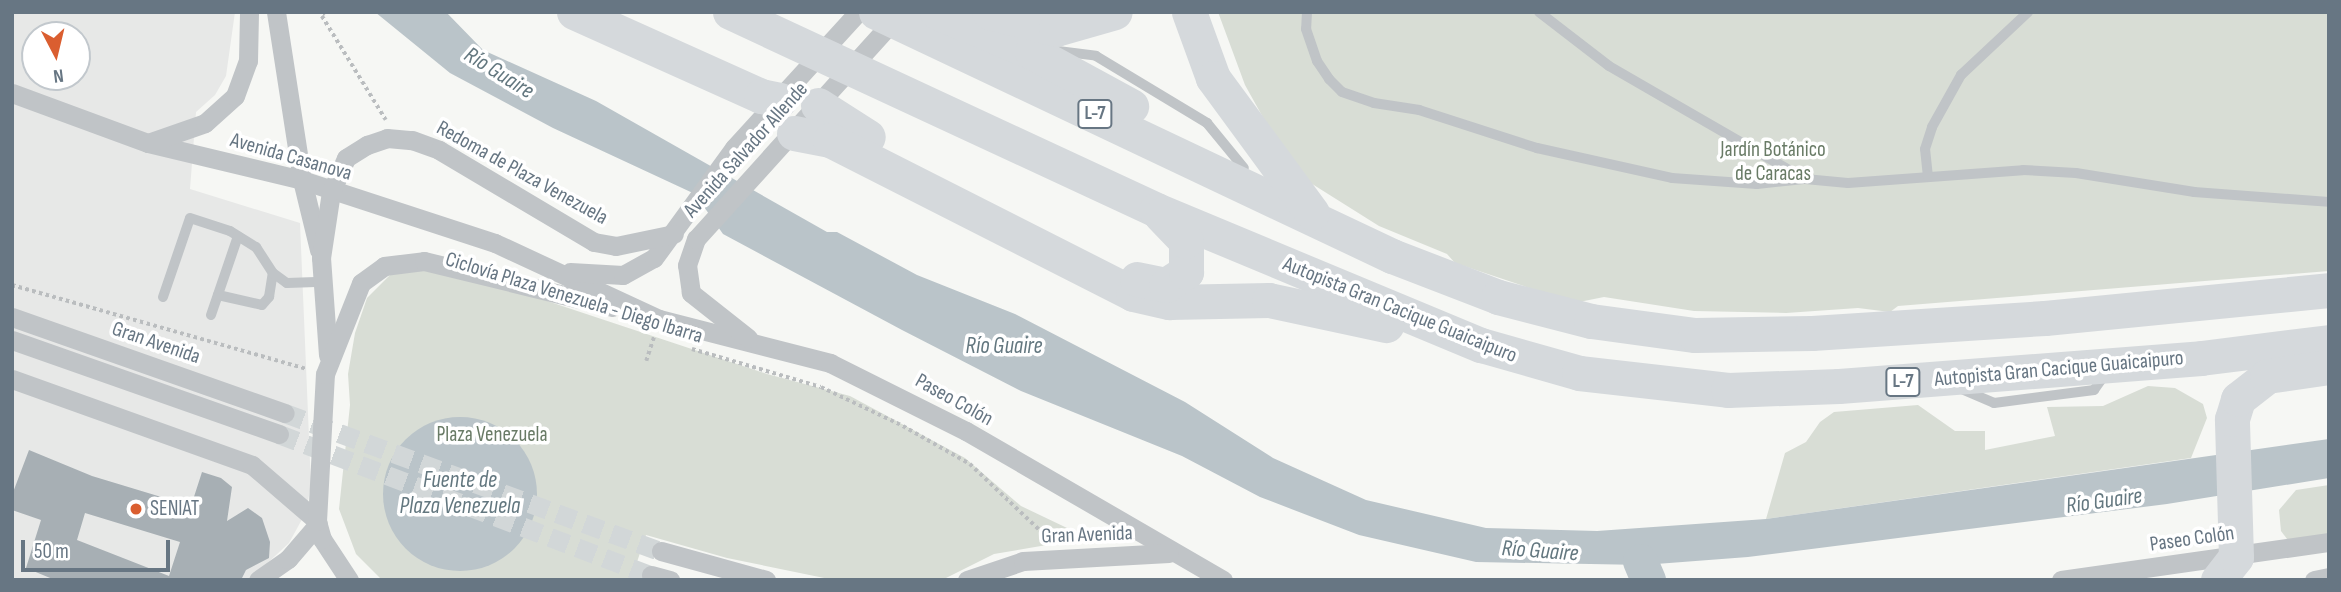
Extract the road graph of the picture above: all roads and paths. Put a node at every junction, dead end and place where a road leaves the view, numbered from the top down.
1 (248, 12) edge
2 (276, 12) edge
3 (325, 12) edge
4 (574, 12) edge
5 (730, 12) edge
6 (858, 12) edge
7 (876, 12) edge
8 (900, 12) edge
9 (937, 12) edge
10 (989, 12) edge
11 (1115, 12) edge
12 (1189, 12) edge
13 (1202, 12) edge
14 (1307, 12) edge
15 (1539, 12) edge
16 (2028, 12) edge
17 (12, 93) edge
18 (804, 97) junction
19 (1249, 129) junction
20 (794, 133) junction
21 (387, 138) junction
22 (148, 143) junction
23 (1928, 177) junction
24 (1805, 179) junction
25 (302, 180) junction
26 (331, 192) junction
27 (2329, 202) edge
28 (1156, 210) junction
29 (1314, 216) junction
30 (674, 234) junction
31 (238, 236) junction
32 (321, 258) junction
33 (556, 271) junction
34 (273, 273) junction
35 (323, 282) junction
36 (12, 285) edge
37 (2329, 290) edge
38 (218, 295) junction
39 (163, 298) dead end
40 (211, 315) dead end
41 (12, 317) edge
42 (652, 327) junction
43 (12, 340) edge
44 (2329, 342) edge
45 (1481, 345) junction
46 (684, 346) dead end
47 (764, 348) junction
48 (646, 361) dead end
49 (326, 366) junction
50 (2329, 368) edge
51 (12, 379) edge
52 (285, 413) tunnel mouth
53 (279, 434) tunnel mouth
54 (317, 523) junction
55 (2329, 541) edge
56 (661, 551) tunnel mouth
57 (1169, 553) junction
58 (1067, 556) junction
59 (2230, 557) edge
60 (2329, 577) edge
61 (258, 580) edge
62 (349, 580) edge
63 (766, 580) edge
64 (967, 580) edge
65 (1223, 580) edge
66 (2061, 580) edge
67 (2314, 580) edge

1 - 22 street
2 - 25 street
3 - 21 path
4 - 18 highway
5 - 28 highway, Autopista Gran Cacique Guaicaipuro / L-7
6 - 18 street, Avenida Salvador Allende
7 - 29 highway, L-7
8 - 18 street, Avenida Salvador Allende
9 - 29 highway
10 - 11 highway
12 - 19 highway
13 - 19 highway
14 - 24 lane
15 - 24 lane
16 - 23 lane
17 - 22 street, Avenida Casanova
18 - 20 street, Avenida Salvador Allende
18 - 28 highway
18 - 30 street, Avenida Salvador Allende
19 - 29 highway
20 - 45 highway
20 - 47 street, Avenida Salvador Allende
21 - 26 street
21 - 30 street, Redoma de Plaza Venezuela
22 - 25 street, Avenida Casanova
23 - 24 lane
23 - 27 lane
25 - 26 street, Avenida Casanova
25 - 32 street
26 - 32 street
26 - 33 street, Avenida Casanova
28 - 45 highway, Autopista Gran Cacique Guaicaipuro / L-7
29 - 37 highway, L-7
30 - 33 street, Avenida Casanova
31 - 34 lane
31 - 38 lane
31 - 39 lane
32 - 35 street
33 - 42 street, Avenida Casanova
34 - 35 lane
34 - 38 lane
35 - 49 street
36 - 49 path
38 - 40 lane
41 - 52 street, Gran Avenida
42 - 47 street, Paseo Colón
42 - 48 path
42 - 49 street
43 - 53 street
44 - 45 highway, Autopista Gran Cacique Guaicaipuro / L-7
46 - 58 path, Ciclovía Plaza Venezuela - Diego Ibarra
47 - 57 street, Paseo Colón
49 - 54 street
50 - 59 highway
51 - 54 street
54 - 61 street
54 - 62 street
55 - 59 street, Paseo Colón
56 - 63 street
57 - 58 street, Gran Avenida
57 - 65 street, Paseo Colón
58 - 64 street, Gran Avenida
59 - 66 street, Paseo Colón
60 - 67 street

